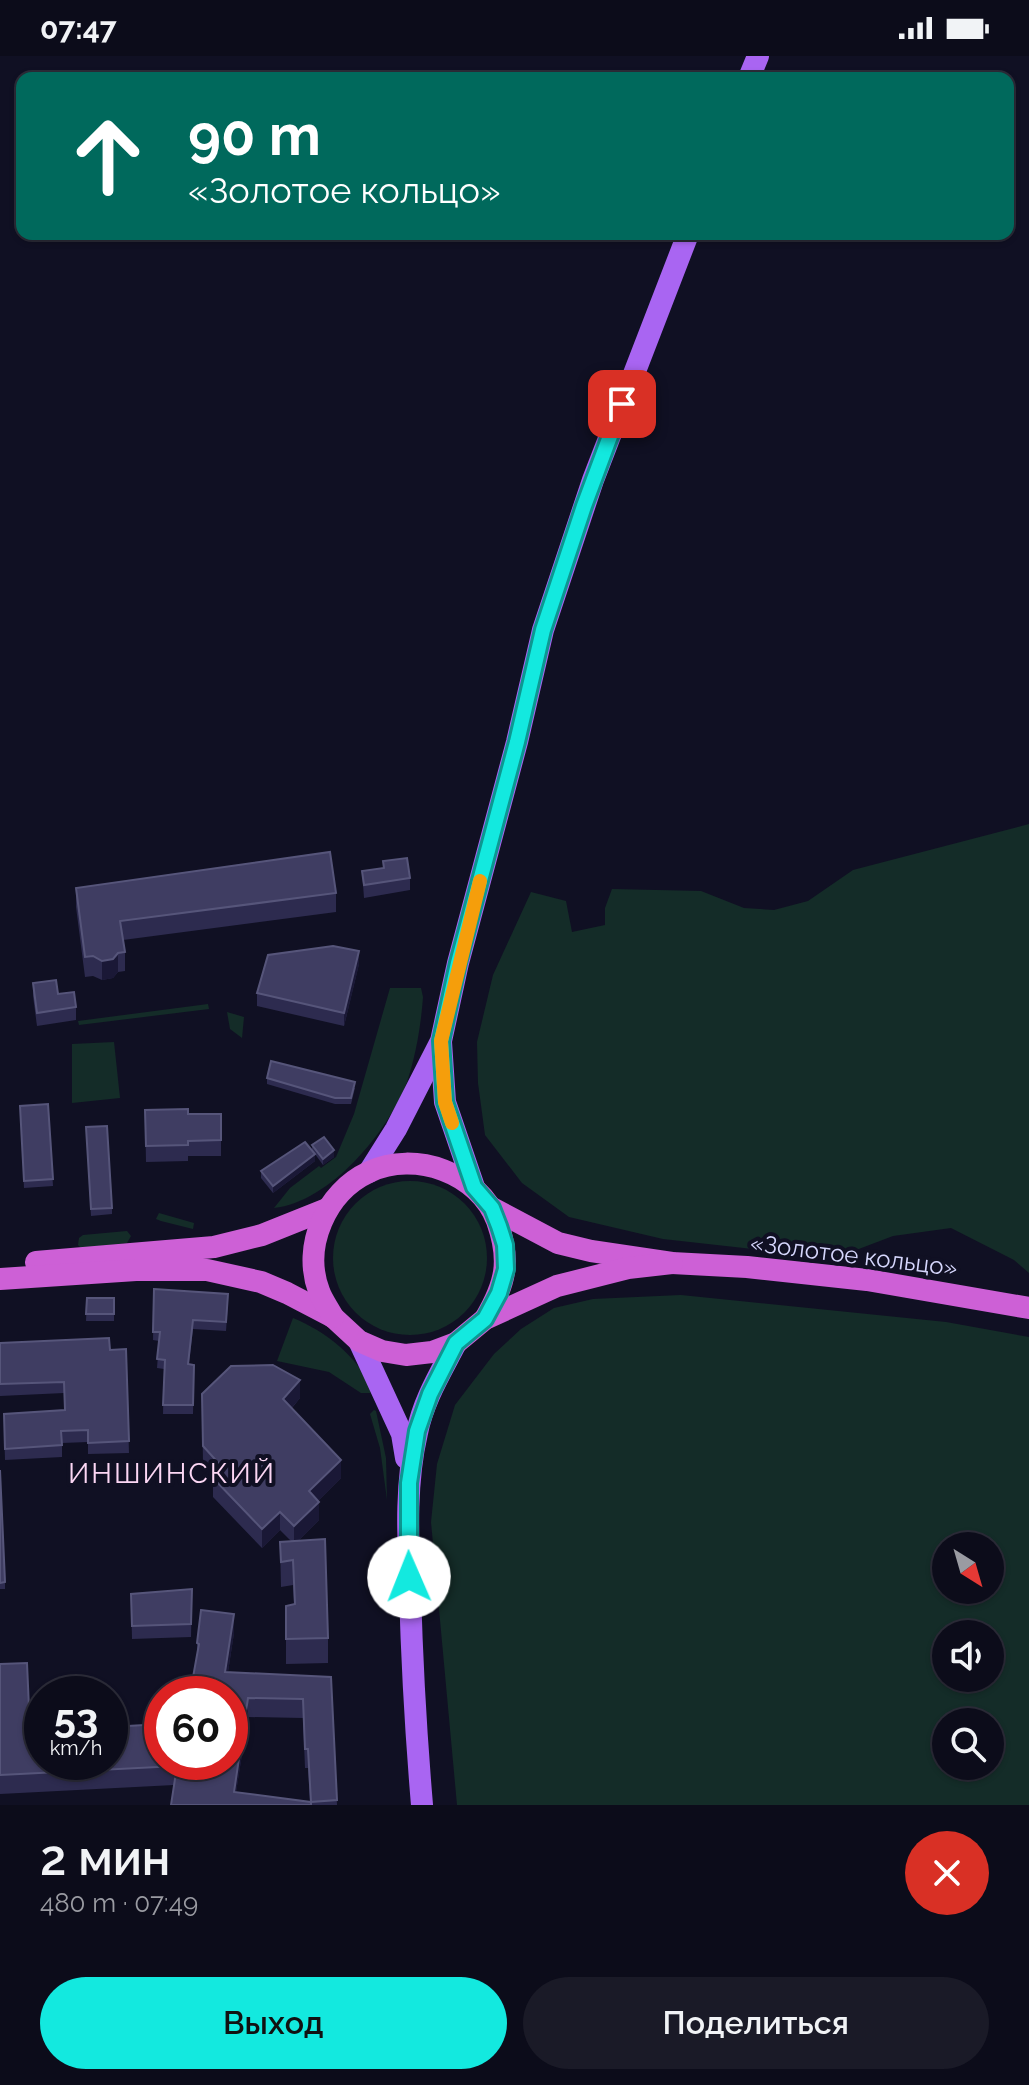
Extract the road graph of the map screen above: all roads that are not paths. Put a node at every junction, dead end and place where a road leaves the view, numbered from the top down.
1 (686, 240) edge
2 (441, 1041) junction
3 (369, 1172) junction
4 (474, 1187) junction
5 (492, 1208) junction
6 (327, 1209) junction
7 (672, 1263) junction
8 (0, 1264) edge
9 (0, 1279) edge
10 (1029, 1308) edge
11 (333, 1317) junction
12 (485, 1319) junction
13 (359, 1341) junction
14 (456, 1343) junction
15 (409, 1483) junction
16 (422, 1805) edge

1 - 2 main road
2 - 3 main road
2 - 4 main road
3 - 4 highway, «Золотое кольцо»
3 - 6 highway, «Золотое кольцо»
4 - 5 highway, «Золотое кольцо»
5 - 7 highway, «Золотое кольцо»
5 - 12 highway, «Золотое кольцо»
6 - 8 highway, «Золотое кольцо»
6 - 11 highway, «Золотое кольцо»
7 - 10 highway, «Золотое кольцо»
7 - 12 highway, «Золотое кольцо»
9 - 11 highway, «Золотое кольцо»
11 - 13 highway, «Золотое кольцо»
12 - 14 highway, «Золотое кольцо»
13 - 14 highway, «Золотое кольцо»
13 - 15 main road
14 - 15 main road
15 - 16 main road

